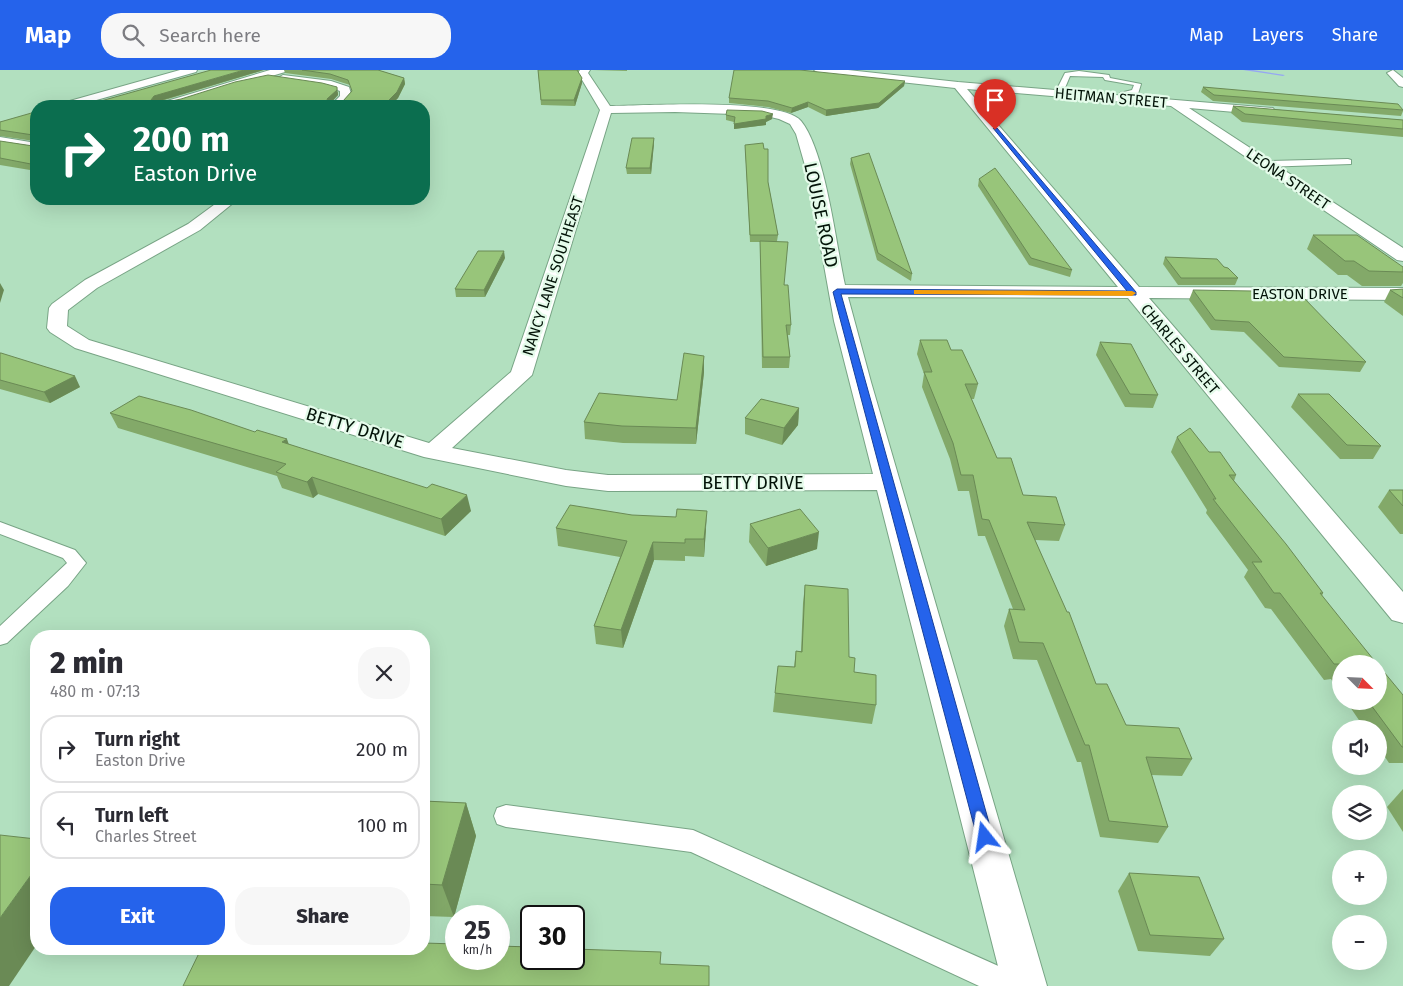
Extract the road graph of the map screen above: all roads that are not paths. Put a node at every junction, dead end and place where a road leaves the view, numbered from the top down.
1 (192, 70) edge
2 (281, 70) edge
3 (585, 70) edge
4 (819, 70) edge
5 (1392, 73) dead end
6 (264, 75) junction
7 (1403, 84) edge
8 (958, 85) junction
9 (1105, 85) junction
10 (1059, 93) junction
11 (1124, 96) junction
12 (84, 100) edge
13 (181, 100) edge
14 (343, 100) edge
15 (1174, 103) junction
16 (606, 110) junction
17 (1279, 112) edge
18 (0, 140) edge
19 (30, 144) edge
20 (1348, 162) dead end
21 (1265, 164) junction
22 (223, 205) edge
23 (1403, 256) edge
24 (837, 292) junction
25 (1133, 293) junction
26 (1403, 294) edge
27 (433, 452) junction
28 (888, 482) junction
29 (0, 528) edge
30 (1403, 612) edge
31 (0, 638) edge
32 (506, 816) dead end
33 (1011, 986) edge
34 (1025, 986) edge

1 - 12 street
2 - 6 street
3 - 16 street
4 - 8 street, HEITMAN STREET
5 - 7 street
6 - 13 street
6 - 14 street
8 - 10 street, HEITMAN STREET
8 - 25 street, CHARLES STREET
9 - 10 lane
9 - 11 lane
9 - 11 lane
10 - 11 street, HEITMAN STREET
11 - 15 street, HEITMAN STREET
15 - 17 street, HEITMAN STREET
15 - 21 street, LEONA STREET
16 - 24 street, LOUISE ROAD
16 - 27 street, NANCY LANE SOUTHEAST
18 - 19 street
20 - 21 lane
21 - 23 street, LEONA STREET
22 - 27 street, BETTY DRIVE
24 - 25 street, EASTON DRIVE
24 - 28 street, LOUISE ROAD
25 - 26 street, EASTON DRIVE
25 - 30 street, CHARLES STREET
27 - 28 street, BETTY DRIVE
28 - 34 street, LOUISE ROAD
29 - 31 lane
32 - 33 lane

